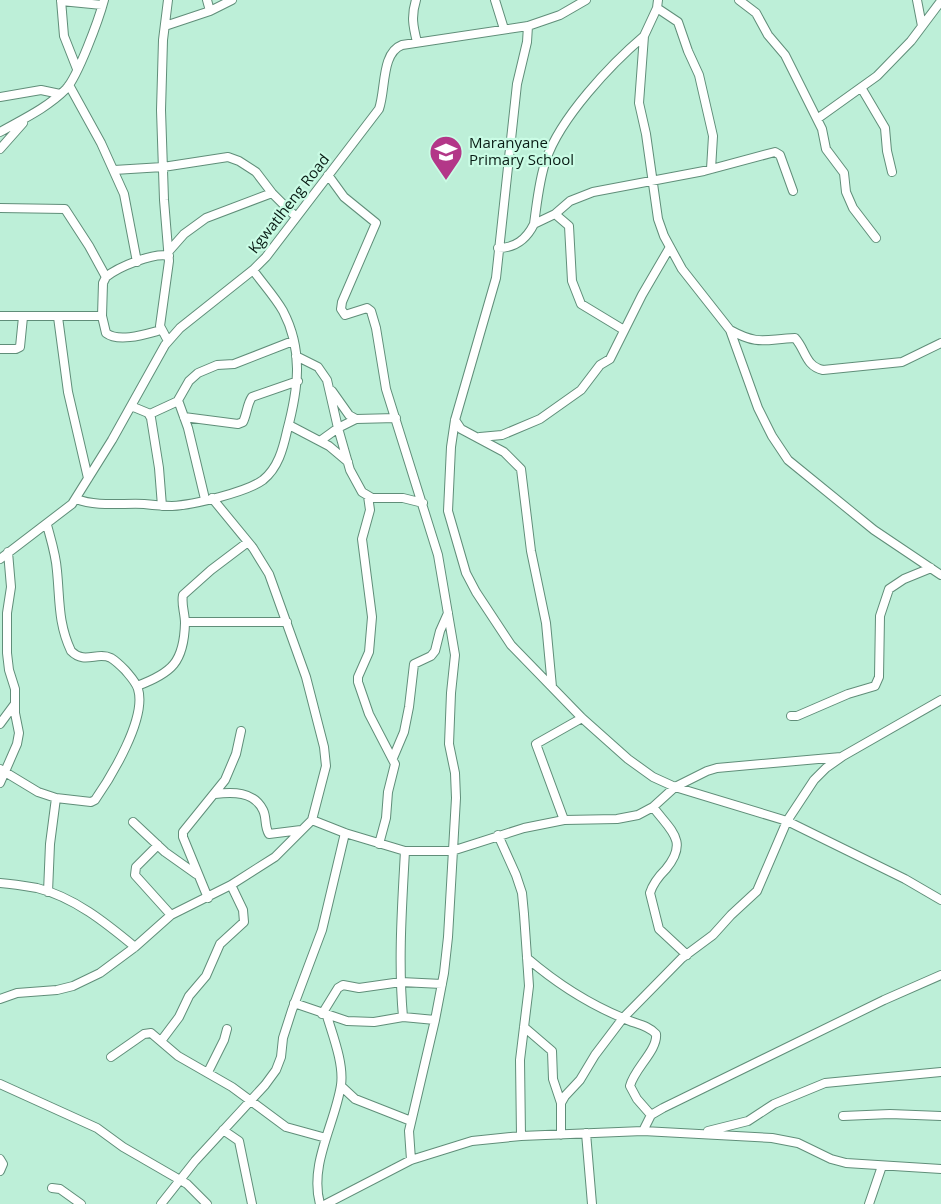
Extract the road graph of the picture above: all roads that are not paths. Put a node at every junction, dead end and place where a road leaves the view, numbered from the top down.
1 (168, 0) edge
2 (207, 0) edge
3 (232, 0) edge
4 (416, 0) edge
5 (495, 0) edge
6 (586, 0) edge
7 (738, 0) edge
8 (916, 0) edge
9 (61, 1) edge
10 (941, 1) edge
11 (103, 3) edge
12 (657, 4) edge
13 (210, 11) junction
14 (165, 26) junction
15 (528, 26) junction
16 (922, 26) junction
17 (504, 29) junction
18 (644, 36) junction
19 (417, 42) junction
20 (76, 69) junction
21 (69, 86) junction
22 (862, 89) junction
23 (60, 94) junction
24 (0, 97) edge
25 (26, 119) junction
26 (817, 119) junction
27 (0, 132) edge
28 (0, 149) edge
29 (163, 167) junction
30 (114, 170) junction
31 (711, 170) junction
32 (892, 172) dead end
33 (328, 175) junction
34 (653, 182) junction
35 (793, 191) dead end
36 (272, 194) junction
37 (0, 208) edge
38 (555, 214) junction
39 (296, 217) junction
40 (534, 224) junction
41 (876, 238) dead end
42 (670, 247) junction
43 (498, 248) junction
44 (169, 254) junction
45 (137, 262) junction
46 (253, 270) junction
47 (106, 277) junction
48 (0, 316) edge
49 (102, 316) junction
50 (23, 317) junction
51 (58, 317) junction
52 (160, 330) junction
53 (624, 330) junction
54 (730, 330) junction
55 (168, 341) junction
56 (293, 341) junction
57 (941, 343) edge
58 (0, 349) edge
59 (296, 356) junction
60 (298, 381) junction
61 (330, 388) junction
62 (177, 402) junction
63 (131, 406) junction
64 (150, 414) junction
65 (184, 417) junction
66 (396, 418) junction
67 (356, 419) junction
68 (455, 420) junction
69 (289, 425) junction
70 (338, 428) junction
71 (475, 436) junction
72 (320, 441) junction
73 (348, 462) junction
74 (88, 478) junction
75 (368, 496) junction
76 (209, 498) junction
77 (76, 499) junction
78 (423, 503) junction
79 (162, 506) junction
80 (47, 525) junction
81 (248, 542) junction
82 (8, 552) junction
83 (0, 559) edge
84 (931, 568) junction
85 (941, 575) edge
86 (448, 613) junction
87 (4, 614) edge
88 (185, 622) junction
89 (287, 622) junction
90 (137, 686) junction
91 (552, 687) junction
92 (941, 700) edge
93 (15, 704) junction
94 (791, 716) dead end
95 (582, 718) junction
96 (0, 724) edge
97 (241, 731) dead end
98 (843, 756) junction
99 (393, 758) junction
100 (3, 770) edge
101 (0, 783) edge
102 (675, 787) junction
103 (215, 794) junction
104 (56, 798) junction
105 (653, 807) junction
106 (312, 820) junction
107 (564, 820) junction
108 (133, 822) dead end
109 (787, 822) junction
110 (300, 830) junction
111 (345, 833) junction
112 (498, 836) junction
113 (378, 844) junction
114 (158, 845) junction
115 (405, 851) junction
116 (452, 851) junction
117 (197, 875) junction
118 (0, 883) edge
119 (231, 885) junction
120 (48, 892) junction
121 (208, 898) junction
122 (941, 900) edge
123 (171, 915) junction
124 (135, 947) junction
125 (687, 955) junction
126 (527, 958) junction
127 (941, 975) edge
128 (401, 982) junction
129 (442, 984) junction
130 (0, 999) edge
131 (294, 1003) junction
132 (325, 1015) junction
133 (403, 1017) junction
134 (622, 1018) junction
135 (435, 1020) junction
136 (524, 1027) junction
137 (227, 1029) dead end
138 (161, 1041) junction
139 (111, 1057) dead end
140 (208, 1072) junction
141 (941, 1072) edge
142 (0, 1084) edge
143 (340, 1086) junction
144 (250, 1099) junction
145 (561, 1103) junction
146 (651, 1115) junction
147 (843, 1116) dead end
148 (941, 1116) edge
149 (411, 1121) junction
150 (223, 1130) junction
151 (644, 1131) junction
152 (586, 1133) junction
153 (689, 1134) junction
154 (561, 1135) junction
155 (521, 1136) junction
156 (326, 1138) junction
157 (0, 1159) edge
158 (411, 1160) junction
159 (882, 1166) junction
160 (940, 1167) edge
161 (0, 1171) edge
162 (181, 1181) junction
163 (52, 1188) dead end
164 (81, 1204) edge
165 (161, 1204) edge
166 (207, 1204) edge
167 (252, 1204) edge
168 (320, 1204) edge
169 (326, 1204) edge
170 (592, 1204) edge
171 (869, 1204) edge

1 - 14 street
2 - 13 street
3 - 13 street
4 - 19 street
5 - 17 street
6 - 15 street, Kgwatlheng Road
7 - 26 street
8 - 16 street
9 - 11 street
9 - 20 street
10 - 16 street
11 - 20 street
12 - 18 street
12 - 31 street
13 - 14 street
14 - 29 street
15 - 17 street, Kgwatlheng Road
15 - 43 street
16 - 22 street
17 - 19 street, Kgwatlheng Road
18 - 34 street
18 - 40 street
19 - 33 street, Kgwatlheng Road
20 - 21 street
21 - 23 street
21 - 30 street
22 - 26 street
22 - 32 street
23 - 24 street
23 - 25 street
25 - 27 street
25 - 28 street
26 - 41 street
29 - 30 street
29 - 36 street
29 - 44 street
30 - 45 street
31 - 34 street
31 - 35 street
33 - 39 street, Kgwatlheng Road
33 - 66 street
34 - 38 street
34 - 42 street
36 - 39 street
36 - 44 street
37 - 47 street
38 - 40 street
38 - 53 street
39 - 46 street, Kgwatlheng Road
40 - 43 street
42 - 53 street
42 - 54 street
43 - 68 street
44 - 45 street
44 - 52 street
45 - 47 street
46 - 55 street, Kgwatlheng Road
46 - 56 street
47 - 49 street
48 - 50 street
49 - 51 street
49 - 52 street
50 - 51 street
50 - 58 street
51 - 74 street
52 - 55 street
53 - 71 street
54 - 57 street
54 - 84 street
55 - 63 street, Kgwatlheng Road
56 - 59 street
56 - 62 street
59 - 60 street
59 - 61 street
60 - 65 street
60 - 69 street
61 - 67 street
61 - 70 street
62 - 64 street
62 - 65 street
63 - 64 street
63 - 74 street, Kgwatlheng Road
64 - 79 street
65 - 76 street
66 - 67 street
66 - 78 street
67 - 70 street
68 - 71 street
68 - 91 street
69 - 72 street
69 - 76 street
70 - 72 street
70 - 73 street
71 - 91 street
72 - 73 street
73 - 75 street
74 - 77 street, Kgwatlheng Road
75 - 78 street
75 - 99 street
76 - 79 street
76 - 81 street
77 - 79 street
77 - 80 street, Kgwatlheng Road
78 - 86 street
80 - 82 street, Kgwatlheng Road
80 - 90 street
81 - 88 street
81 - 89 street
82 - 83 street, Kgwatlheng Road
82 - 87 street
84 - 85 street
84 - 94 street
86 - 99 street
86 - 116 street
87 - 93 street
88 - 89 street
88 - 90 street
89 - 106 street
90 - 104 street
91 - 95 street
92 - 98 street
93 - 96 street
93 - 100 street
95 - 102 street
95 - 107 street
97 - 103 street
98 - 102 street
98 - 109 street
99 - 113 street
100 - 101 street
100 - 104 street
102 - 105 street
102 - 109 street
103 - 110 street
103 - 117 street
104 - 120 street
105 - 107 street
105 - 125 street
106 - 110 street
106 - 111 street
107 - 112 street
108 - 114 street
109 - 122 street
109 - 125 street
110 - 119 street
111 - 113 street
111 - 131 street
112 - 116 street
112 - 126 street
113 - 115 street
114 - 117 street
114 - 123 street
115 - 116 street
115 - 128 street
116 - 129 street
117 - 121 street
118 - 120 street
119 - 121 street
119 - 138 street
120 - 124 street
121 - 123 street
123 - 124 street
124 - 130 street
125 - 134 street
126 - 134 street
126 - 136 street
127 - 146 street
128 - 129 street
128 - 132 street
128 - 133 street
129 - 135 street
131 - 132 street
131 - 144 street
132 - 133 street
132 - 143 street
133 - 135 street
134 - 145 street
134 - 146 street
135 - 149 street
136 - 145 street
136 - 155 street
137 - 140 street
138 - 139 street
138 - 140 street
140 - 144 street
141 - 153 street
142 - 162 street
143 - 149 street
143 - 156 street
144 - 150 street
144 - 156 street
145 - 154 street
146 - 151 street
147 - 148 street
149 - 158 street
150 - 162 street
150 - 167 street
151 - 152 street
151 - 153 street
152 - 154 street
152 - 170 street
153 - 159 street
154 - 155 street
155 - 158 street
156 - 168 street
157 - 161 street
158 - 169 street
159 - 160 street
159 - 171 street
162 - 165 street
162 - 166 street
163 - 164 street

